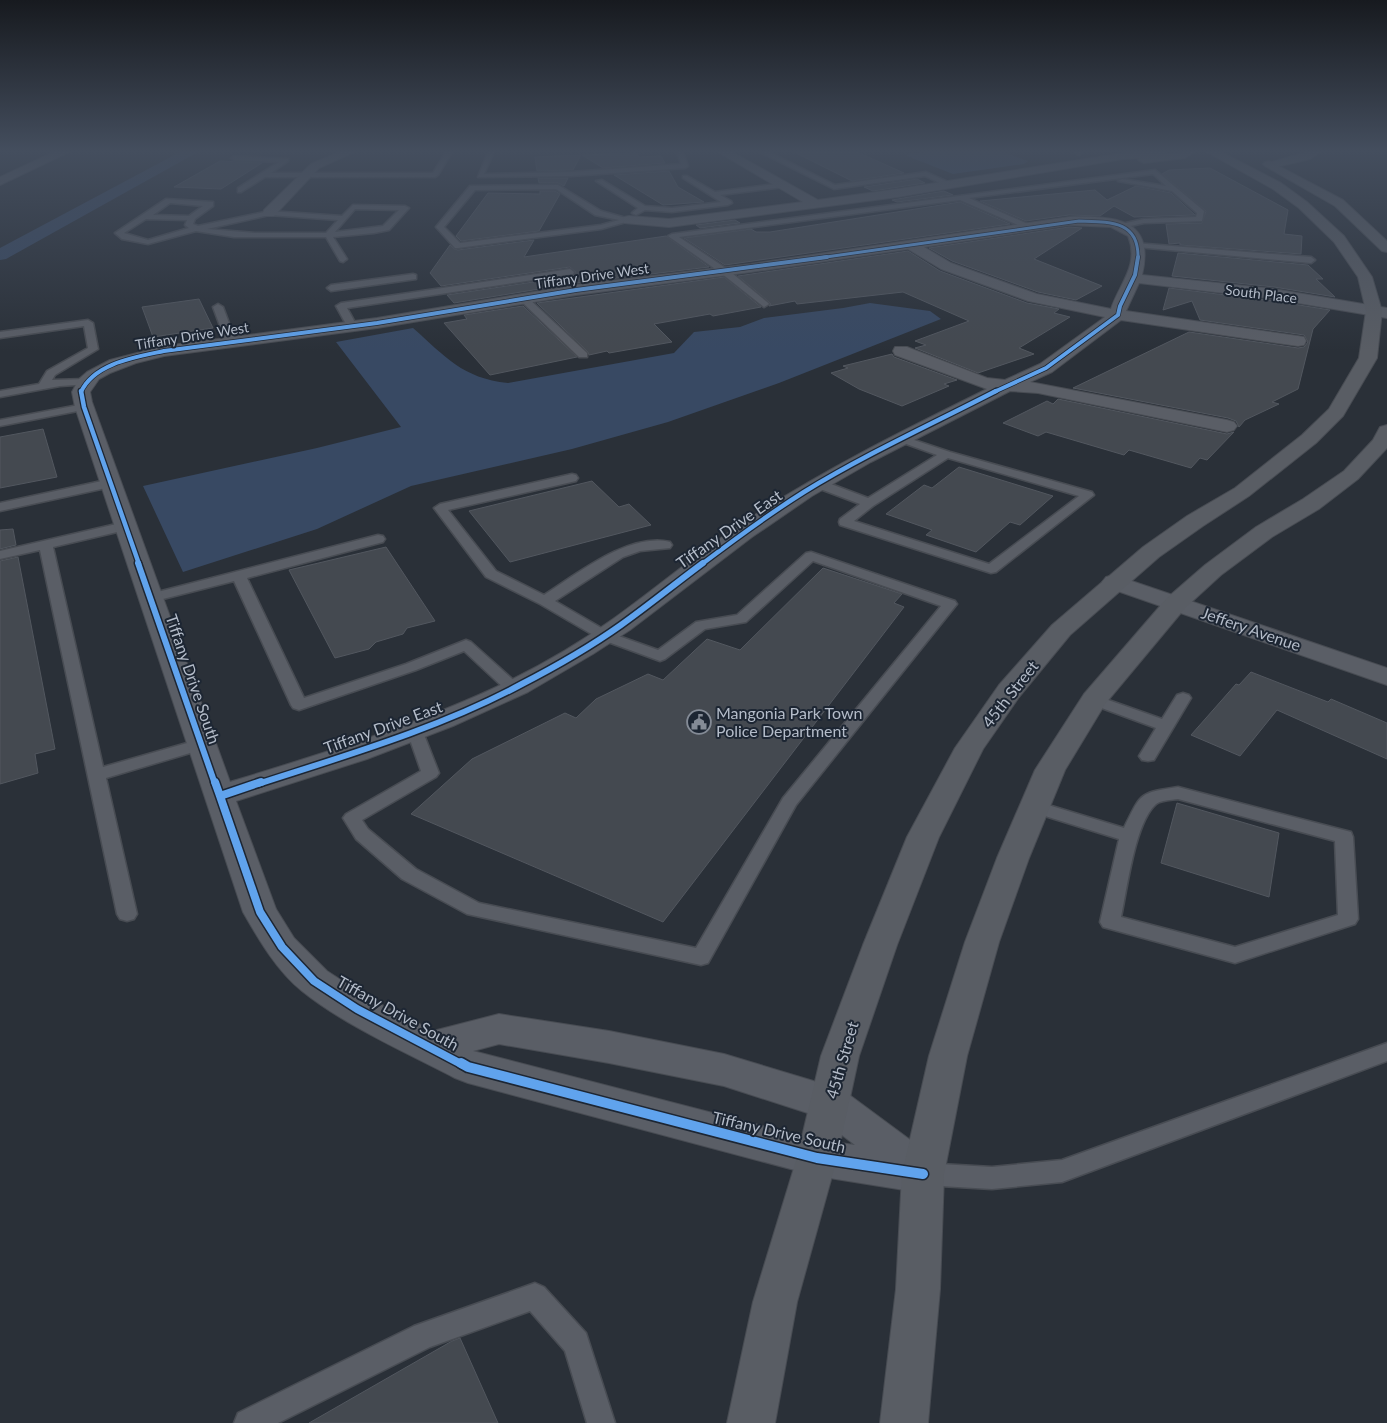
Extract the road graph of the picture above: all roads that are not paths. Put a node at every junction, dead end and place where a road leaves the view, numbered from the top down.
1 (140, 218) edge
2 (191, 218) edge
3 (243, 218) edge
4 (344, 218) edge
5 (395, 218) edge
6 (447, 218) edge
7 (621, 218) edge
8 (705, 218) edge
9 (802, 218) edge
10 (1008, 218) edge
11 (1199, 218) edge
12 (1318, 218) edge
13 (1355, 218) edge
14 (628, 220) junction
15 (1027, 227) junction
16 (1120, 227) junction
17 (194, 229) junction
18 (328, 235) junction
19 (911, 244) junction
20 (1137, 245) junction
21 (1387, 248) edge
22 (343, 259) dead end
23 (1311, 260) dead end
24 (724, 271) junction
25 (570, 272) dead end
26 (414, 277) dead end
27 (1134, 278) junction
28 (524, 299) junction
29 (764, 304) dead end
30 (341, 306) junction
31 (218, 307) dead end
32 (1380, 312) edge
33 (1118, 315) junction
34 (352, 326) junction
35 (0, 335) edge
36 (1298, 341) dead end
37 (231, 342) junction
38 (901, 351) dead end
39 (583, 355) dead end
40 (85, 385) junction
41 (1006, 386) junction
42 (0, 394) edge
43 (0, 423) edge
44 (1227, 426) dead end
45 (1387, 431) edge
46 (902, 439) junction
47 (946, 454) junction
48 (572, 478) dead end
49 (111, 483) junction
50 (819, 484) junction
51 (869, 503) junction
52 (0, 506) edge
53 (125, 526) junction
54 (378, 539) dead end
55 (46, 545) junction
56 (665, 545) dead end
57 (0, 555) edge
58 (239, 576) junction
59 (1114, 582) junction
60 (151, 598) junction
61 (545, 601) junction
62 (1176, 603) junction
63 (605, 636) junction
64 (1387, 677) edge
65 (513, 688) junction
66 (1183, 698) dead end
67 (1094, 700) junction
68 (1166, 726) junction
69 (415, 731) junction
70 (201, 744) junction
71 (1148, 756) dead end
72 (96, 775) junction
73 (220, 796) junction
74 (1035, 807) junction
75 (1129, 836) junction
76 (126, 914) dead end
77 (430, 1047) junction
78 (1387, 1052) edge
79 (830, 1103) junction
80 (817, 1158) junction
81 (923, 1174) junction
82 (248, 1423) edge
83 (601, 1423) edge
84 (751, 1423) edge
85 (904, 1423) edge

1 - 17 lane
2 - 17 lane
3 - 17 lane
4 - 18 lane
5 - 18 lane
6 - 14 lane
7 - 14 lane
8 - 14 street
9 - 24 lane
10 - 15 lane
11 - 16 lane
12 - 32 main road, 45th Street
13 - 21 main road
15 - 16 street, Tiffany Drive West
15 - 19 street, Tiffany Drive West
16 - 20 street
17 - 18 lane
18 - 22 lane
19 - 24 street, Tiffany Drive West
19 - 33 street
20 - 23 lane
20 - 27 street
24 - 28 street, Tiffany Drive West
24 - 29 lane
25 - 30 lane
26 - 30 lane
27 - 32 street, South Place
27 - 33 street
28 - 34 street, Tiffany Drive West
28 - 39 lane
30 - 34 lane
31 - 37 lane
32 - 59 main road, 45th Street
33 - 36 street
33 - 41 street, Tiffany Drive East
34 - 37 street, Tiffany Drive West
35 - 40 lane
37 - 40 street, Tiffany Drive West
38 - 41 street
40 - 42 lane
40 - 43 lane
40 - 49 street, Tiffany Drive South
41 - 44 street
41 - 46 street, Tiffany Drive East
45 - 62 main road
46 - 47 lane
46 - 50 street, Tiffany Drive East
47 - 51 lane
47 - 51 lane
48 - 61 lane
49 - 52 lane
49 - 53 street, Tiffany Drive South
50 - 51 lane
50 - 63 street, Tiffany Drive East
53 - 55 lane
53 - 60 street, Tiffany Drive South
54 - 58 lane
55 - 57 lane
55 - 72 lane
56 - 61 lane
58 - 60 lane
58 - 65 lane
59 - 62 street, Jeffery Avenue
59 - 79 main road, 45th Street
60 - 70 street, Tiffany Drive South
61 - 63 lane
62 - 64 street, Jeffery Avenue
62 - 67 main road
63 - 65 street, Tiffany Drive East
63 - 69 lane
65 - 69 street, Tiffany Drive East
66 - 68 lane
67 - 68 lane
67 - 74 main road
68 - 71 lane
69 - 73 street, Tiffany Drive East
70 - 72 lane
70 - 73 street, Tiffany Drive South
72 - 76 lane
73 - 77 street, Tiffany Drive South
74 - 75 lane
74 - 81 main road
75 - 75 lane
77 - 79 street, Tiffany Drive South
77 - 80 street, Tiffany Drive South
78 - 81 lane
79 - 80 main road, 45th Street
79 - 81 street, Tiffany Drive South
80 - 81 street, Tiffany Drive South
80 - 84 main road, 45th Street
81 - 85 main road
82 - 83 lane

